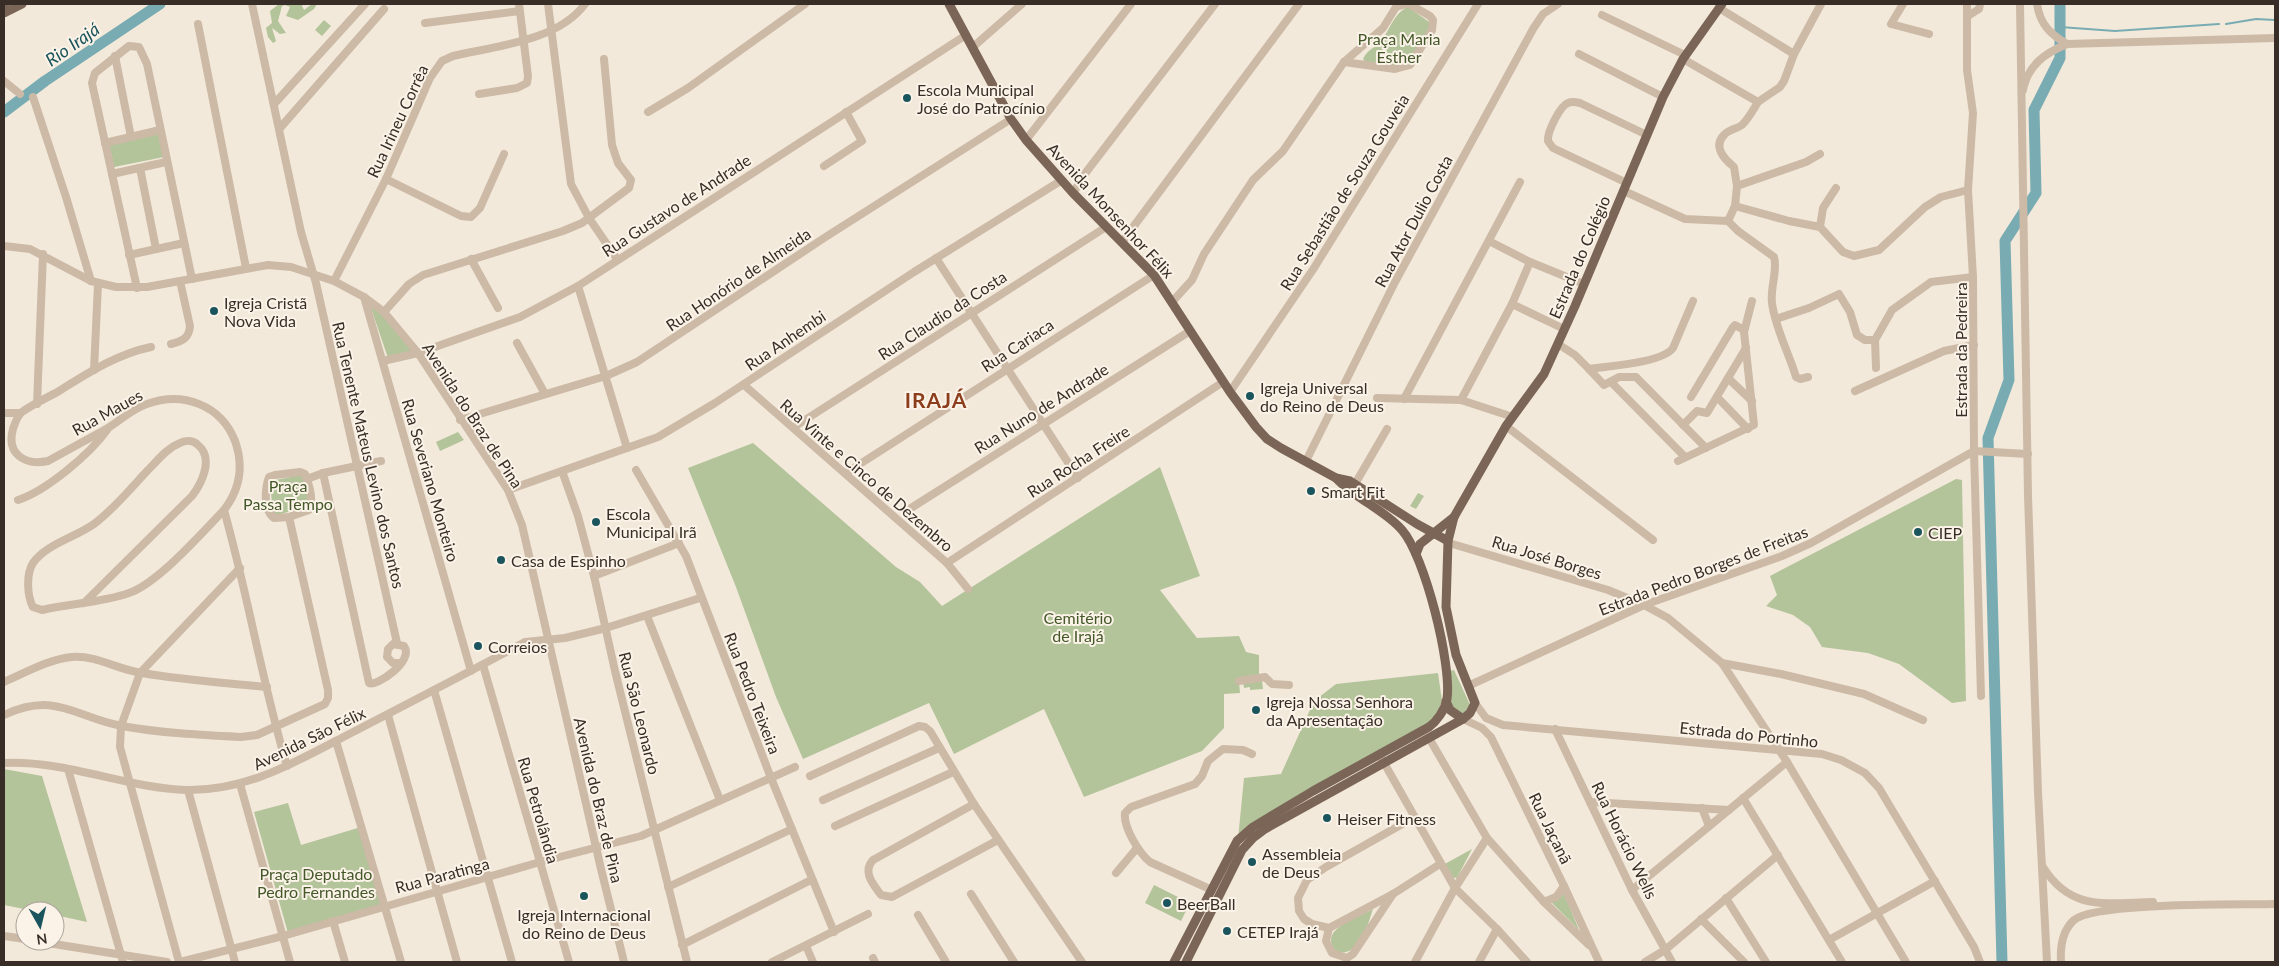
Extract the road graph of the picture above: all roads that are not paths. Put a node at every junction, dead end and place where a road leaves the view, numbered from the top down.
1 (22, 4) edge
2 (252, 4) edge
3 (365, 4) edge
4 (548, 4) edge
5 (585, 4) edge
6 (805, 4) edge
7 (949, 4) edge
8 (1022, 4) edge
9 (1131, 4) edge
10 (1215, 4) edge
11 (1299, 4) edge
12 (1407, 4) edge
13 (1478, 4) edge
14 (1558, 4) edge
15 (1821, 4) edge
16 (1903, 4) edge
17 (1967, 4) edge
18 (1980, 4) edge
19 (2020, 4) edge
20 (2036, 4) edge
21 (1721, 6) edge
22 (520, 7) edge
23 (384, 9) dead end
24 (4, 13) edge
25 (1602, 14) dead end
26 (1968, 16) junction
27 (425, 23) dead end
28 (198, 24) dead end
29 (551, 31) junction
30 (1929, 34) dead end
31 (966, 35) junction
32 (2275, 38) edge
33 (523, 39) junction
34 (2062, 42) junction
35 (973, 48) junction
36 (1578, 54) dead end
37 (1794, 54) junction
38 (115, 56) junction
39 (1684, 57) junction
40 (604, 59) dead end
41 (1344, 62) junction
42 (4, 81) edge
43 (20, 94) dead end
44 (479, 94) dead end
45 (33, 97) dead end
46 (1663, 97) junction
47 (1758, 102) junction
48 (275, 103) junction
49 (2020, 104) junction
50 (648, 112) dead end
51 (846, 112) junction
52 (1011, 119) junction
53 (280, 128) junction
54 (160, 130) junction
55 (1647, 135) junction
56 (131, 137) junction
57 (1026, 140) junction
58 (105, 143) junction
59 (504, 154) dead end
60 (1820, 154) dead end
61 (166, 162) junction
62 (824, 166) dead end
63 (140, 168) junction
64 (112, 174) junction
65 (386, 179) junction
66 (1062, 180) junction
67 (1520, 182) dead end
68 (1737, 186) junction
69 (1625, 187) junction
70 (1836, 188) dead end
71 (1968, 190) junction
72 (1073, 193) junction
73 (1735, 206) junction
74 (589, 218) junction
75 (1728, 221) junction
76 (1106, 227) junction
77 (1820, 227) junction
78 (1489, 241) junction
79 (1122, 242) junction
80 (184, 243) junction
81 (4, 246) edge
82 (156, 249) junction
83 (43, 254) junction
84 (129, 255) junction
85 (936, 258) junction
86 (471, 259) junction
87 (618, 259) junction
88 (1530, 262) junction
89 (246, 268) junction
90 (314, 273) junction
91 (1154, 275) junction
92 (1973, 277) junction
93 (192, 279) junction
94 (180, 281) junction
95 (334, 281) junction
96 (94, 282) junction
97 (1584, 284) junction
98 (578, 286) junction
99 (137, 288) junction
100 (364, 298) junction
101 (1693, 301) dead end
102 (1752, 301) dead end
103 (1172, 302) junction
104 (1512, 304) junction
105 (498, 308) dead end
106 (384, 312) junction
107 (972, 312) junction
108 (1776, 319) junction
109 (1564, 329) junction
110 (1744, 330) junction
111 (1190, 331) junction
112 (1875, 340) junction
113 (517, 343) dead end
114 (172, 344) dead end
115 (1558, 344) junction
116 (1974, 345) junction
117 (151, 347) dead end
118 (1746, 348) junction
119 (418, 352) junction
120 (383, 361) junction
121 (1008, 367) junction
122 (1876, 368) dead end
123 (1589, 369) junction
124 (94, 370) junction
125 (606, 376) junction
126 (1728, 378) junction
127 (1808, 378) dead end
128 (1223, 382) junction
129 (1611, 382) junction
130 (744, 385) junction
131 (1855, 391) dead end
132 (1230, 392) junction
133 (545, 394) junction
134 (1691, 397) dead end
135 (1717, 397) junction
136 (1377, 398) dead end
137 (1404, 399) junction
138 (1461, 400) junction
139 (1752, 401) junction
140 (37, 404) junction
141 (4, 413) edge
142 (20, 413) junction
143 (1513, 417) junction
144 (460, 420) junction
145 (1043, 422) junction
146 (1683, 425) junction
147 (1506, 426) junction
148 (109, 427) junction
149 (794, 427) junction
150 (1748, 428) junction
151 (1387, 429) dead end
152 (627, 448) junction
153 (1706, 448) junction
154 (1974, 451) junction
155 (2028, 454) junction
156 (1686, 457) junction
157 (381, 461) dead end
158 (1306, 461) junction
159 (1678, 461) dead end
160 (356, 466) junction
161 (636, 470) dead end
162 (562, 471) junction
163 (323, 473) junction
164 (846, 473) junction
165 (1078, 478) junction
166 (1336, 478) junction
167 (307, 479) junction
168 (1355, 484) junction
169 (508, 490) junction
170 (1360, 498) junction
171 (1378, 499) junction
172 (18, 500) dead end
173 (224, 510) junction
174 (908, 510) dead end
175 (289, 517) junction
176 (1454, 517) junction
177 (1434, 534) junction
178 (1652, 540) dead end
179 (1449, 542) junction
180 (680, 543) junction
181 (1416, 554) junction
182 (947, 563) junction
183 (240, 568) junction
184 (594, 576) junction
185 (968, 589) dead end
186 (700, 598) junction
187 (84, 603) junction
188 (1644, 605) junction
189 (647, 616) junction
190 (606, 628) junction
191 (549, 640) junction
192 (397, 644) junction
193 (400, 663) junction
194 (1722, 663) junction
195 (482, 665) junction
196 (471, 671) junction
197 (140, 673) junction
198 (1239, 681) dead end
199 (4, 682) edge
200 (1289, 685) dead end
201 (1468, 686) junction
202 (267, 687) junction
203 (434, 690) junction
204 (1981, 696) dead end
205 (1446, 701) junction
206 (1475, 704) junction
207 (4, 715) edge
208 (388, 715) junction
209 (1463, 719) junction
210 (1923, 720) dead end
211 (1490, 721) junction
212 (1503, 725) junction
213 (121, 726) junction
214 (276, 727) junction
215 (1484, 729) junction
216 (1555, 729) junction
217 (1491, 737) junction
218 (1430, 738) junction
219 (336, 741) junction
220 (939, 748) junction
221 (1779, 750) junction
222 (1252, 754) dead end
223 (1379, 754) junction
224 (1787, 762) junction
225 (4, 763) edge
226 (1384, 763) junction
227 (287, 766) junction
228 (795, 767) dead end
229 (68, 769) junction
230 (953, 772) junction
231 (810, 776) dead end
232 (771, 778) junction
233 (130, 782) junction
234 (240, 784) junction
235 (188, 790) junction
236 (1743, 798) junction
237 (720, 800) junction
238 (823, 800) dead end
239 (1590, 802) junction
240 (974, 804) junction
241 (1702, 808) junction
242 (1729, 810) junction
243 (1413, 818) junction
244 (835, 826) dead end
245 (1708, 826) junction
246 (792, 829) junction
247 (655, 831) junction
248 (1487, 838) junction
249 (998, 840) junction
250 (596, 848) junction
251 (1137, 848) junction
252 (1778, 855) junction
253 (540, 862) junction
254 (1440, 864) junction
255 (2042, 866) junction
256 (1116, 873) dead end
257 (489, 877) junction
258 (811, 880) junction
259 (1935, 881) junction
260 (1564, 886) junction
261 (668, 887) junction
262 (1455, 888) junction
263 (1212, 890) junction
264 (1632, 890) junction
265 (437, 891) junction
266 (971, 894) dead end
267 (1393, 894) junction
268 (1726, 898) junction
269 (1544, 902) junction
270 (2275, 904) edge
271 (385, 905) junction
272 (2167, 906) junction
273 (1876, 913) junction
274 (868, 914) dead end
275 (918, 915) dead end
276 (1701, 920) junction
277 (332, 921) junction
278 (1329, 928) junction
279 (1497, 929) junction
280 (834, 932) junction
281 (283, 936) junction
282 (1829, 940) junction
283 (682, 945) junction
284 (806, 946) junction
285 (65, 947) edge
286 (1591, 947) junction
287 (232, 950) junction
288 (1665, 950) junction
289 (122, 959) edge
290 (167, 962) edge
291 (180, 962) edge
292 (235, 962) edge
293 (290, 962) edge
294 (345, 962) edge
295 (401, 962) edge
296 (456, 962) edge
297 (512, 962) edge
298 (569, 962) edge
299 (624, 962) edge
300 (687, 962) edge
301 (772, 962) edge
302 (813, 962) edge
303 (946, 962) edge
304 (1014, 962) edge
305 (1082, 962) edge
306 (1174, 962) edge
307 (1186, 962) edge
308 (1415, 962) edge
309 (1479, 962) edge
310 (1528, 962) edge
311 (1598, 962) edge
312 (1645, 962) edge
313 (1672, 962) edge
314 (1744, 962) edge
315 (1766, 962) edge
316 (1842, 962) edge
317 (1906, 962) edge
318 (1980, 962) edge
319 (2047, 962) edge
320 (2061, 962) edge

1 - 24 main road
2 - 48 street, Rua Tenente Mateus Levino dos Santos
3 - 48 street
4 - 29 street
5 - 29 street, Rua Irineu Corrêa
6 - 50 street
7 - 31 main road, Avenida Monsenhor Félix
8 - 35 street
9 - 57 street
10 - 72 street
11 - 79 street
12 - 41 street
12 - 41 street
13 - 132 street, Rua Sebastião de Souza Gouveia
14 - 158 street, Rua Ator Dulio Costa
15 - 37 street
16 - 30 street
17 - 26 street, Estrada da Pedreira
18 - 26 street
19 - 49 street
20 - 34 street
21 - 37 street
21 - 39 main road, Estrada do Colégio
22 - 27 street
22 - 33 street
23 - 53 street
25 - 39 street
26 - 71 street, Estrada da Pedreira
28 - 89 street
29 - 33 street, Rua Irineu Corrêa
29 - 74 street
31 - 35 main road, Avenida Monsenhor Félix
31 - 51 street, Rua Gustavo de Andrade
32 - 34 street
33 - 44 street
33 - 65 street, Rua Irineu Corrêa
34 - 49 street
35 - 52 main road, Avenida Monsenhor Félix
36 - 46 street
37 - 47 street
38 - 54 street
38 - 56 street
38 - 58 street
39 - 46 main road, Estrada do Colégio
39 - 47 street
40 - 74 street
41 - 103 street
42 - 43 street
45 - 96 street
46 - 55 main road, Estrada do Colégio
47 - 68 street
48 - 53 street, Rua Tenente Mateus Levino dos Santos
49 - 155 street
51 - 62 street
51 - 87 street, Rua Gustavo de Andrade
52 - 57 main road, Avenida Monsenhor Félix
52 - 125 street, Rua Honório de Almeida
53 - 90 street, Rua Tenente Mateus Levino dos Santos
54 - 56 street
54 - 61 street
55 - 69 main road, Estrada do Colégio
55 - 69 street
56 - 58 street
57 - 66 main road, Avenida Monsenhor Félix
58 - 64 street
59 - 65 street
60 - 68 street
61 - 63 street
61 - 80 street
63 - 64 street
63 - 82 street
64 - 84 street
65 - 95 street, Rua Irineu Corrêa
66 - 72 main road, Avenida Monsenhor Félix
66 - 85 street, Rua Anhembi
67 - 78 street
68 - 73 street
69 - 75 street
69 - 97 main road, Estrada do Colégio
70 - 77 street
71 - 77 street
71 - 92 street, Estrada da Pedreira
72 - 76 main road, Avenida Monsenhor Félix
73 - 75 street
73 - 77 street
74 - 86 street
74 - 87 street
75 - 108 street
76 - 79 main road, Avenida Monsenhor Félix
76 - 107 street, Rua Claudio da Costa
78 - 88 street
78 - 137 street
79 - 91 main road, Avenida Monsenhor Félix
80 - 82 street
80 - 93 street
81 - 83 street, Avenida do Braz de Pina
82 - 84 street
83 - 96 street, Avenida do Braz de Pina
83 - 140 street
84 - 99 street
85 - 107 street
85 - 130 street, Rua Anhembi
86 - 105 street
86 - 106 street
87 - 98 street, Rua Gustavo de Andrade
88 - 97 street
88 - 104 street
89 - 90 street, Avenida do Braz de Pina
89 - 93 street, Avenida do Braz de Pina
90 - 95 street, Avenida do Braz de Pina
90 - 160 street, Rua Tenente Mateus Levino dos Santos
91 - 103 main road, Avenida Monsenhor Félix
91 - 121 street, Rua Cariaca
92 - 112 street
92 - 116 street, Estrada da Pedreira
93 - 94 street, Avenida do Braz de Pina
94 - 99 street, Avenida do Braz de Pina
94 - 114 street
95 - 100 street, Avenida do Braz de Pina
96 - 99 street, Avenida do Braz de Pina
96 - 124 street
97 - 109 main road, Estrada do Colégio
98 - 119 street, Rua Gustavo de Andrade
98 - 125 street
100 - 106 street, Avenida do Braz de Pina
100 - 120 street, Rua Severiano Monteiro
101 - 123 street
102 - 110 street
103 - 111 main road, Avenida Monsenhor Félix
104 - 109 street
104 - 138 street
106 - 119 street, Avenida do Braz de Pina
107 - 121 street
107 - 149 street, Rua Claudio da Costa
108 - 112 street
108 - 127 street
109 - 115 main road, Estrada do Colégio
110 - 118 street
110 - 134 street
111 - 128 main road, Avenida Monsenhor Félix
111 - 145 street, Rua Nuno de Andrade
112 - 122 street
113 - 133 street
115 - 123 street
115 - 143 main road, Estrada do Colégio
116 - 131 street
116 - 154 street, Estrada da Pedreira
117 - 124 street
118 - 126 street
118 - 139 street
119 - 120 street, Rua Gustavo de Andrade
119 - 144 street, Avenida do Braz de Pina
120 - 196 street, Rua Severiano Monteiro
121 - 145 street
121 - 164 street, Rua Cariaca
123 - 129 street
124 - 140 street
125 - 133 street, Rua Honório de Almeida
125 - 152 street
126 - 135 street
126 - 139 street
128 - 132 main road, Avenida Monsenhor Félix
128 - 165 street, Rua Rocha Freire
129 - 146 street
129 - 156 street
130 - 149 street, Rua Vinte e Cinco de Dezembro
130 - 152 street, Rua Anhembi
132 - 158 main road, Avenida Monsenhor Félix
133 - 144 street, Rua Honório de Almeida
135 - 146 street
135 - 150 street
136 - 137 street
137 - 138 street
138 - 143 street
139 - 150 street
140 - 142 street
141 - 142 street
142 - 148 street, Rua Maues
143 - 147 main road, Estrada do Colégio
144 - 169 street, Avenida do Braz de Pina
145 - 165 street
145 - 174 street, Rua Nuno de Andrade
146 - 153 street
147 - 176 main road, Estrada do Colégio
147 - 178 street
148 - 172 street
148 - 173 street, Rua Maues
149 - 164 street, Rua Vinte e Cinco de Dezembro
150 - 153 street
151 - 168 street
152 - 162 street, Rua Anhembi
153 - 156 street
154 - 155 street
154 - 188 street, Estrada Pedro Borges de Freitas
154 - 204 street, Estrada da Pedreira
155 - 255 street
156 - 159 street
157 - 160 street
158 - 166 main road, Avenida Monsenhor Félix
160 - 163 street
160 - 192 street, Rua Tenente Mateus Levino dos Santos
161 - 180 street, Rua Pedro Teixeira
162 - 169 street, Rua Anhembi
162 - 184 street, Rua São Leonardo
163 - 167 street
163 - 193 street
164 - 182 street, Rua Vinte e Cinco de Dezembro
165 - 182 street, Rua Rocha Freire
166 - 168 main road, Avenida Monsenhor Félix
166 - 170 main road, Avenida Monsenhor Félix
167 - 175 street
167 - 175 street
168 - 171 main road, Avenida Monsenhor Félix
169 - 191 street, Avenida do Braz de Pina
170 - 171 main road
170 - 181 main road, Avenida Monsenhor Félix
171 - 177 main road, Avenida Monsenhor Félix
173 - 183 street
173 - 187 street, Rua Maues
175 - 214 street
176 - 177 main road, Estrada do Colégio
176 - 179 main road, Estrada do Colégio
177 - 179 main road, Avenida Monsenhor Félix
177 - 181 main road, Estrada do Colégio
179 - 188 street, Rua José Borges
179 - 201 main road
180 - 184 street
180 - 186 street, Rua Pedro Teixeira
181 - 205 main road, Avenida Monsenhor Félix
182 - 185 street, Rua Vinte e Cinco de Dezembro
183 - 197 street
183 - 202 street
184 - 190 street, Rua São Leonardo
186 - 189 street, Avenida São Félix
186 - 232 street, Rua Pedro Teixeira
187 - 187 street, Rua Maues
188 - 194 street, Rua José Borges
188 - 201 street, Estrada Pedro Borges de Freitas
189 - 190 street, Avenida São Félix
189 - 237 street
190 - 191 street, Avenida São Félix
190 - 247 street, Rua São Leonardo
191 - 195 street, Avenida São Félix
191 - 250 street, Avenida do Braz de Pina
192 - 193 street
192 - 193 street
194 - 210 street
194 - 221 street, Rua José Borges
195 - 196 street, Avenida São Félix
195 - 253 street, Rua Petrolândia
196 - 203 street, Avenida São Félix
197 - 199 street
197 - 202 street
197 - 213 street
198 - 200 street
201 - 206 main road
202 - 214 street
203 - 208 street, Avenida São Félix
203 - 257 street
205 - 209 main road
205 - 223 main road
206 - 209 main road
206 - 211 street
207 - 213 street
208 - 219 street, Avenida São Félix
208 - 265 street
209 - 215 street, Rua Jaçanã
209 - 218 main road
211 - 212 street, Estrada do Portinho
211 - 215 street
212 - 216 street, Estrada do Portinho
212 - 217 street
213 - 214 street
213 - 233 street
214 - 227 street
215 - 217 street, Rua Jaçanã
216 - 221 street, Estrada do Portinho
216 - 239 street, Rua Horácio Wells
217 - 260 street, Rua Jaçanã
218 - 226 main road
218 - 248 street
219 - 227 street, Avenida São Félix
219 - 271 street
220 - 230 street
220 - 231 street
220 - 238 street
221 - 224 street, Rua José Borges
221 - 259 street, Estrada do Portinho
222 - 251 street
223 - 226 street
223 - 263 main road
224 - 236 street
224 - 273 street, Rua José Borges
225 - 229 street, Avenida São Félix
226 - 243 street
226 - 307 main road
227 - 234 street, Avenida São Félix
228 - 232 street, Rua Paratinga
229 - 233 street, Avenida São Félix
229 - 289 street
230 - 240 street
230 - 244 street
232 - 237 street, Rua Paratinga
232 - 246 street, Rua Pedro Teixeira
233 - 235 street, Avenida São Félix
233 - 291 street
234 - 235 street, Avenida São Félix
234 - 281 street
235 - 287 street
236 - 242 street
236 - 252 street
237 - 247 street, Rua Paratinga
239 - 241 street
239 - 264 street, Rua Horácio Wells
240 - 249 street
240 - 249 street
241 - 242 street
241 - 245 street
242 - 245 street
243 - 254 street
243 - 278 street
245 - 264 street
246 - 258 street, Rua Pedro Teixeira
246 - 261 street
247 - 250 street, Rua Paratinga
247 - 261 street, Rua São Leonardo
248 - 262 street
248 - 269 street
249 - 305 street
250 - 253 street, Rua Paratinga
250 - 299 street, Avenida do Braz de Pina
251 - 256 street
251 - 263 street
252 - 268 street
252 - 282 street
253 - 257 street, Rua Paratinga
253 - 298 street, Rua Petrolândia
254 - 262 street
254 - 267 street
255 - 272 street
255 - 319 street
257 - 265 street, Rua Paratinga
257 - 297 street
258 - 280 street, Rua Pedro Teixeira
258 - 283 street
259 - 273 street
259 - 318 street, Estrada do Portinho
260 - 269 street
260 - 286 street, Rua Jaçanã
261 - 283 street, Rua São Leonardo
262 - 279 street
262 - 308 street
263 - 306 main road
264 - 288 street, Rua Horácio Wells
265 - 271 street, Rua Paratinga
265 - 296 street
266 - 304 street
267 - 278 street
267 - 278 street
268 - 276 street
268 - 315 street
269 - 286 street
270 - 272 street
271 - 277 street, Rua Paratinga
271 - 295 street
272 - 320 street
273 - 282 street
273 - 317 street, Rua José Borges
274 - 280 street
275 - 303 street
276 - 288 street
276 - 314 street
277 - 281 street, Rua Paratinga
277 - 294 street
279 - 309 street
279 - 310 street
280 - 284 street
281 - 287 street, Rua Paratinga
281 - 293 street
282 - 316 street
283 - 300 street, Rua São Leonardo
284 - 301 street
284 - 302 street
285 - 289 street
286 - 311 street, Rua Jaçanã
287 - 291 street, Rua Paratinga
287 - 292 street
288 - 312 street
288 - 313 street, Rua Horácio Wells
289 - 290 street

